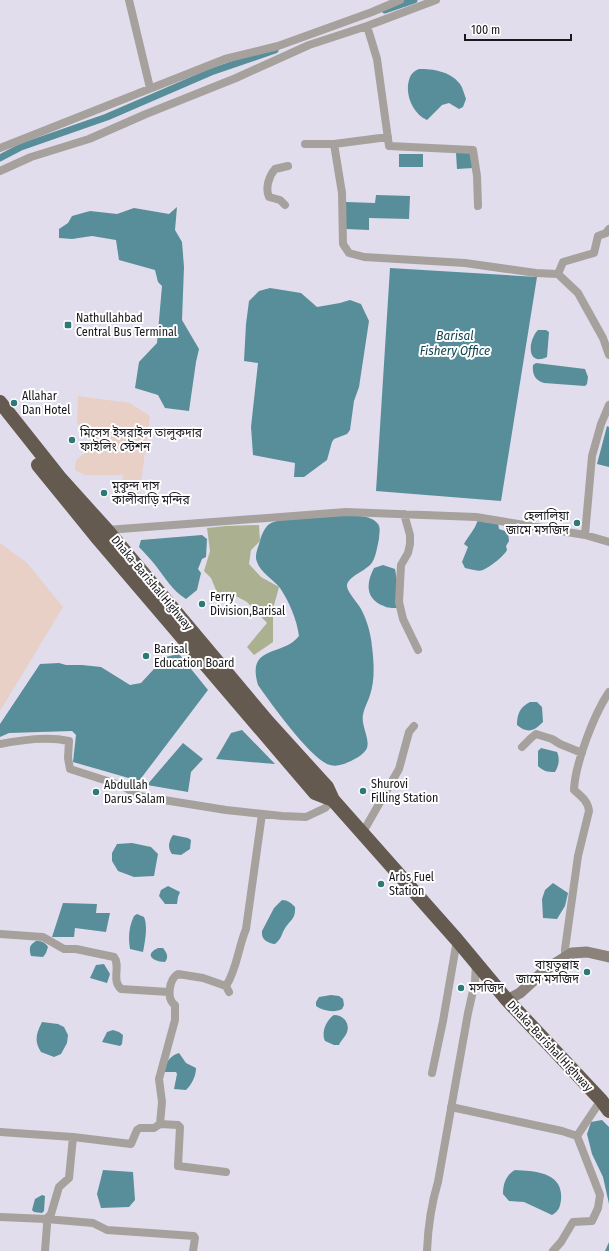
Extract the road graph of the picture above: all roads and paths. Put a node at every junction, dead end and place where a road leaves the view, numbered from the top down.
1 (129, 0) edge
2 (400, 0) edge
3 (436, 0) edge
4 (367, 26) junction
5 (150, 88) junction
6 (388, 137) junction
7 (305, 144) dead end
8 (334, 144) junction
9 (0, 148) edge
10 (288, 166) dead end
11 (0, 171) edge
12 (285, 205) dead end
13 (478, 206) dead end
14 (609, 229) edge
15 (558, 274) junction
16 (609, 354) edge
17 (0, 402) edge
18 (609, 405) edge
19 (0, 417) edge
20 (404, 514) junction
21 (107, 530) junction
22 (585, 535) junction
23 (609, 542) edge
24 (418, 650) dead end
25 (609, 692) edge
26 (414, 726) dead end
27 (0, 744) edge
28 (522, 747) dead end
29 (582, 753) junction
30 (334, 800) junction
31 (262, 814) junction
32 (363, 832) junction
33 (0, 934) edge
34 (457, 940) junction
35 (566, 957) junction
36 (609, 957) edge
37 (476, 963) junction
38 (169, 992) junction
39 (507, 1000) junction
40 (432, 1073) dead end
41 (451, 1107) junction
42 (601, 1107) edge
43 (160, 1124) junction
44 (0, 1132) edge
45 (577, 1136) junction
46 (73, 1137) junction
47 (226, 1172) dead end
48 (0, 1217) edge
49 (46, 1219) junction
50 (45, 1251) edge
51 (193, 1251) edge
52 (427, 1251) edge
53 (553, 1251) edge

1 - 5 street
2 - 5 street
3 - 4 street
4 - 6 street
4 - 11 street
5 - 9 street
6 - 8 street
6 - 13 street
7 - 8 street
8 - 15 street
10 - 12 street
14 - 15 street
15 - 16 street
17 - 21 highway, Dhaka-Barishal Highway
18 - 22 street
19 - 30 highway, Dhaka-Barishal Highway
20 - 21 street
20 - 22 street
20 - 24 street
21 - 30 highway, Dhaka-Barishal Highway
22 - 23 street
25 - 29 street
26 - 32 street
27 - 31 street
28 - 29 street
29 - 35 street
30 - 31 street
30 - 32 highway, Dhaka-Barishal Highway
31 - 38 street
32 - 34 highway, Dhaka-Barishal Highway
33 - 38 street
34 - 37 highway, Dhaka-Barishal Highway
34 - 40 street
35 - 36 street
35 - 39 street
37 - 39 highway, Dhaka-Barishal Highway
37 - 41 street
38 - 43 street
39 - 42 highway, Dhaka-Barishal Highway
41 - 45 street
41 - 52 street
42 - 45 street
43 - 46 street
43 - 47 street
44 - 46 street
45 - 53 street
46 - 49 street
48 - 49 street
49 - 50 street
49 - 51 street

